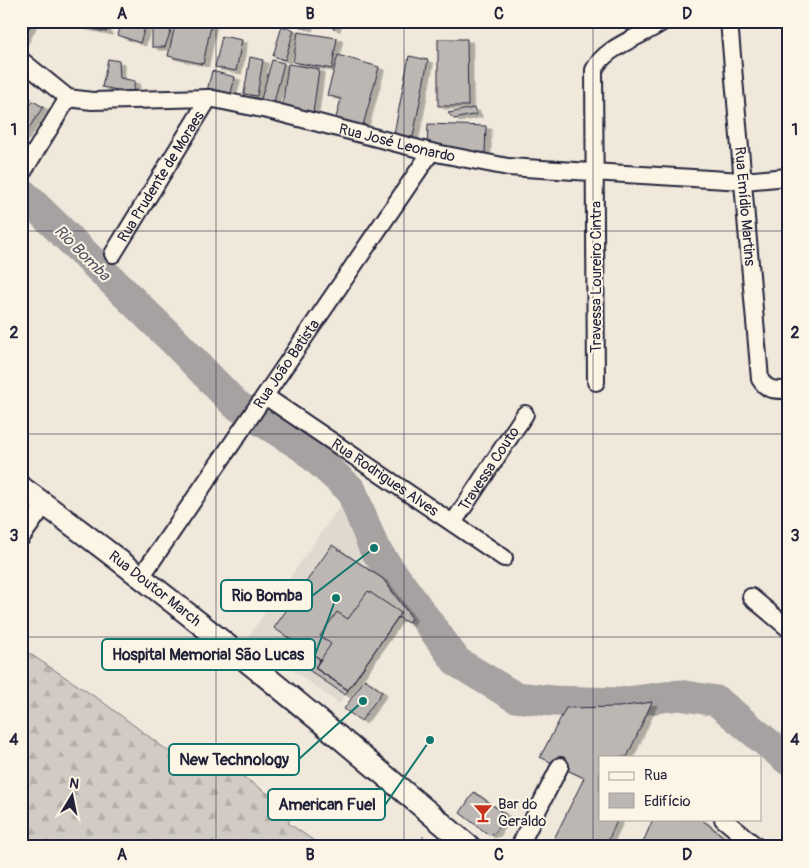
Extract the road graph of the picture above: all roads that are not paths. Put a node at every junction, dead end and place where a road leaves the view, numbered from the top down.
1 (664, 21) edge
2 (729, 21) edge
3 (21, 60) edge
4 (68, 98) junction
5 (209, 98) junction
6 (432, 152) junction
7 (595, 172) junction
8 (21, 175) edge
9 (788, 177) edge
10 (744, 181) junction
11 (113, 254) dead end
12 (596, 382) dead end
13 (788, 390) edge
14 (265, 396) junction
15 (525, 414) dead end
16 (21, 487) edge
17 (44, 504) junction
18 (453, 523) junction
19 (21, 538) edge
20 (504, 558) dead end
21 (141, 577) junction
22 (751, 597) dead end
23 (788, 628) edge
24 (560, 766) dead end
25 (724, 820) edge
26 (470, 847) edge
27 (519, 847) edge
28 (757, 847) edge

1 - 7 street, Travessa Loureiro Cintra
2 - 10 street, Rua Emídio Martins
3 - 4 street
4 - 5 street, Rua José Leonardo
4 - 8 street
5 - 6 street, Rua José Leonardo
5 - 11 street, Rua Prudente de Moraes
6 - 7 street, Rua José Leonardo
6 - 14 street, Rua João Batista
7 - 10 street, Rua José Leonardo
7 - 12 street, Travessa Loureiro Cintra
9 - 10 street, Rua José Leonardo
10 - 13 street, Rua Emídio Martins
14 - 18 street, Rua Rodrigues Alves
14 - 21 street, Rua João Batista
15 - 18 street, Travessa Couto
16 - 17 main road, Rua Doutor March
17 - 19 street
17 - 21 main road, Rua Doutor March
18 - 20 street, Rua Rodrigues Alves
21 - 26 main road, Rua Doutor March
22 - 23 street
24 - 27 street
25 - 28 street

